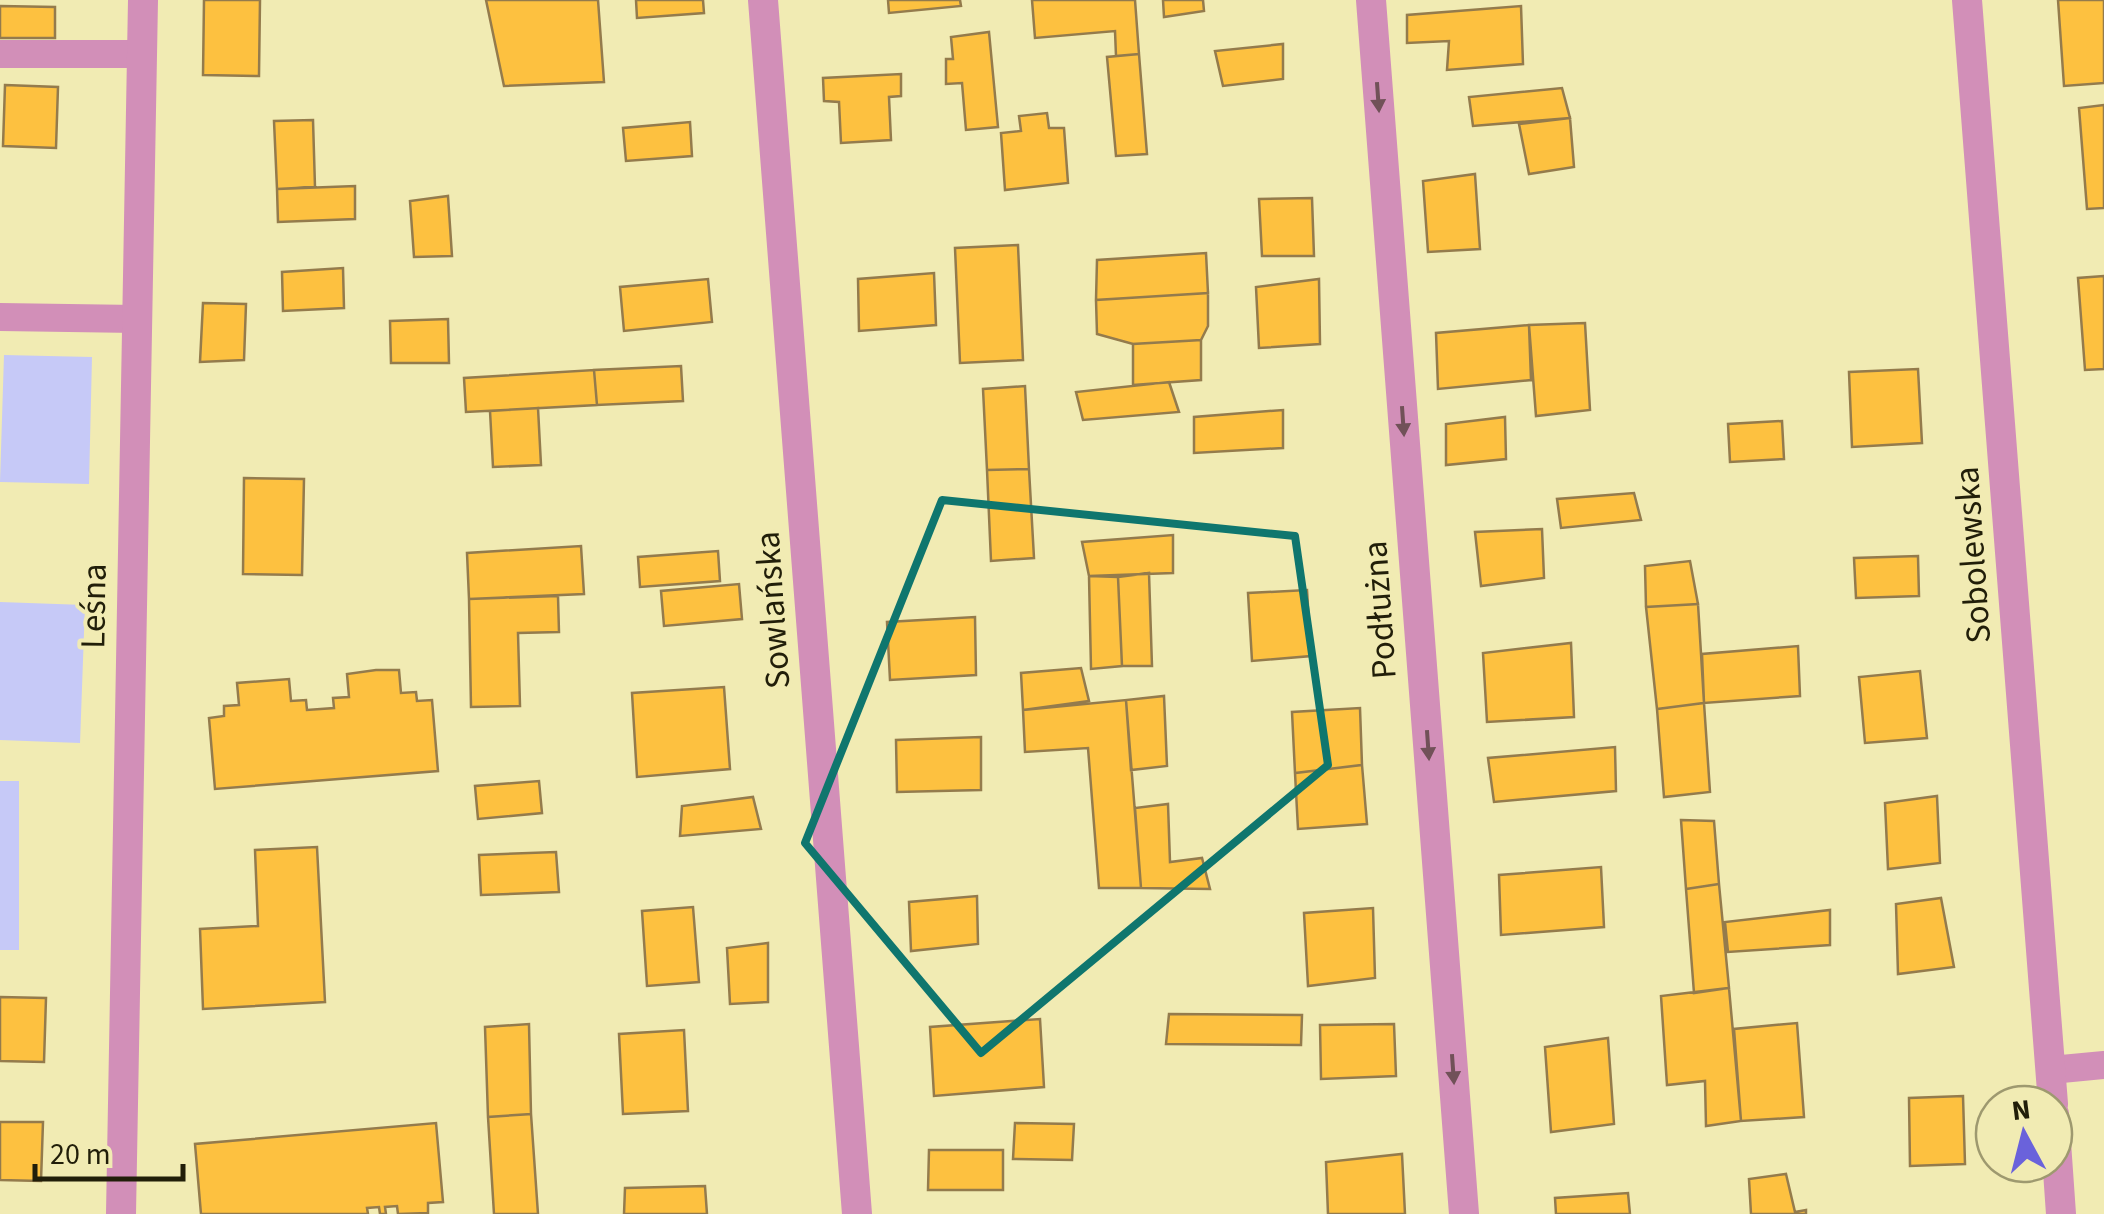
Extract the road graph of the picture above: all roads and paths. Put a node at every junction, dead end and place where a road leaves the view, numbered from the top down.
1 (142, 0) edge
2 (763, 0) edge
3 (1370, 0) edge
4 (1967, 0) edge
5 (0, 54) edge
6 (142, 54) junction
7 (0, 317) edge
8 (137, 319) junction
9 (2104, 1065) edge
10 (2051, 1070) junction
11 (2052, 1084) edge
12 (2059, 1184) edge
13 (120, 1214) edge
14 (857, 1214) edge
15 (1464, 1214) edge
16 (2061, 1214) edge

1 - 6 street, Leśna
2 - 14 street, Sowlańska
3 -> 15 street, Podłużna
4 - 10 street, Sobolewska
5 - 6 lane
6 - 8 street, Leśna
7 - 8 lane
8 - 13 street, Leśna
9 - 10 lane
10 - 11 street, Sobolewska
12 - 16 street

